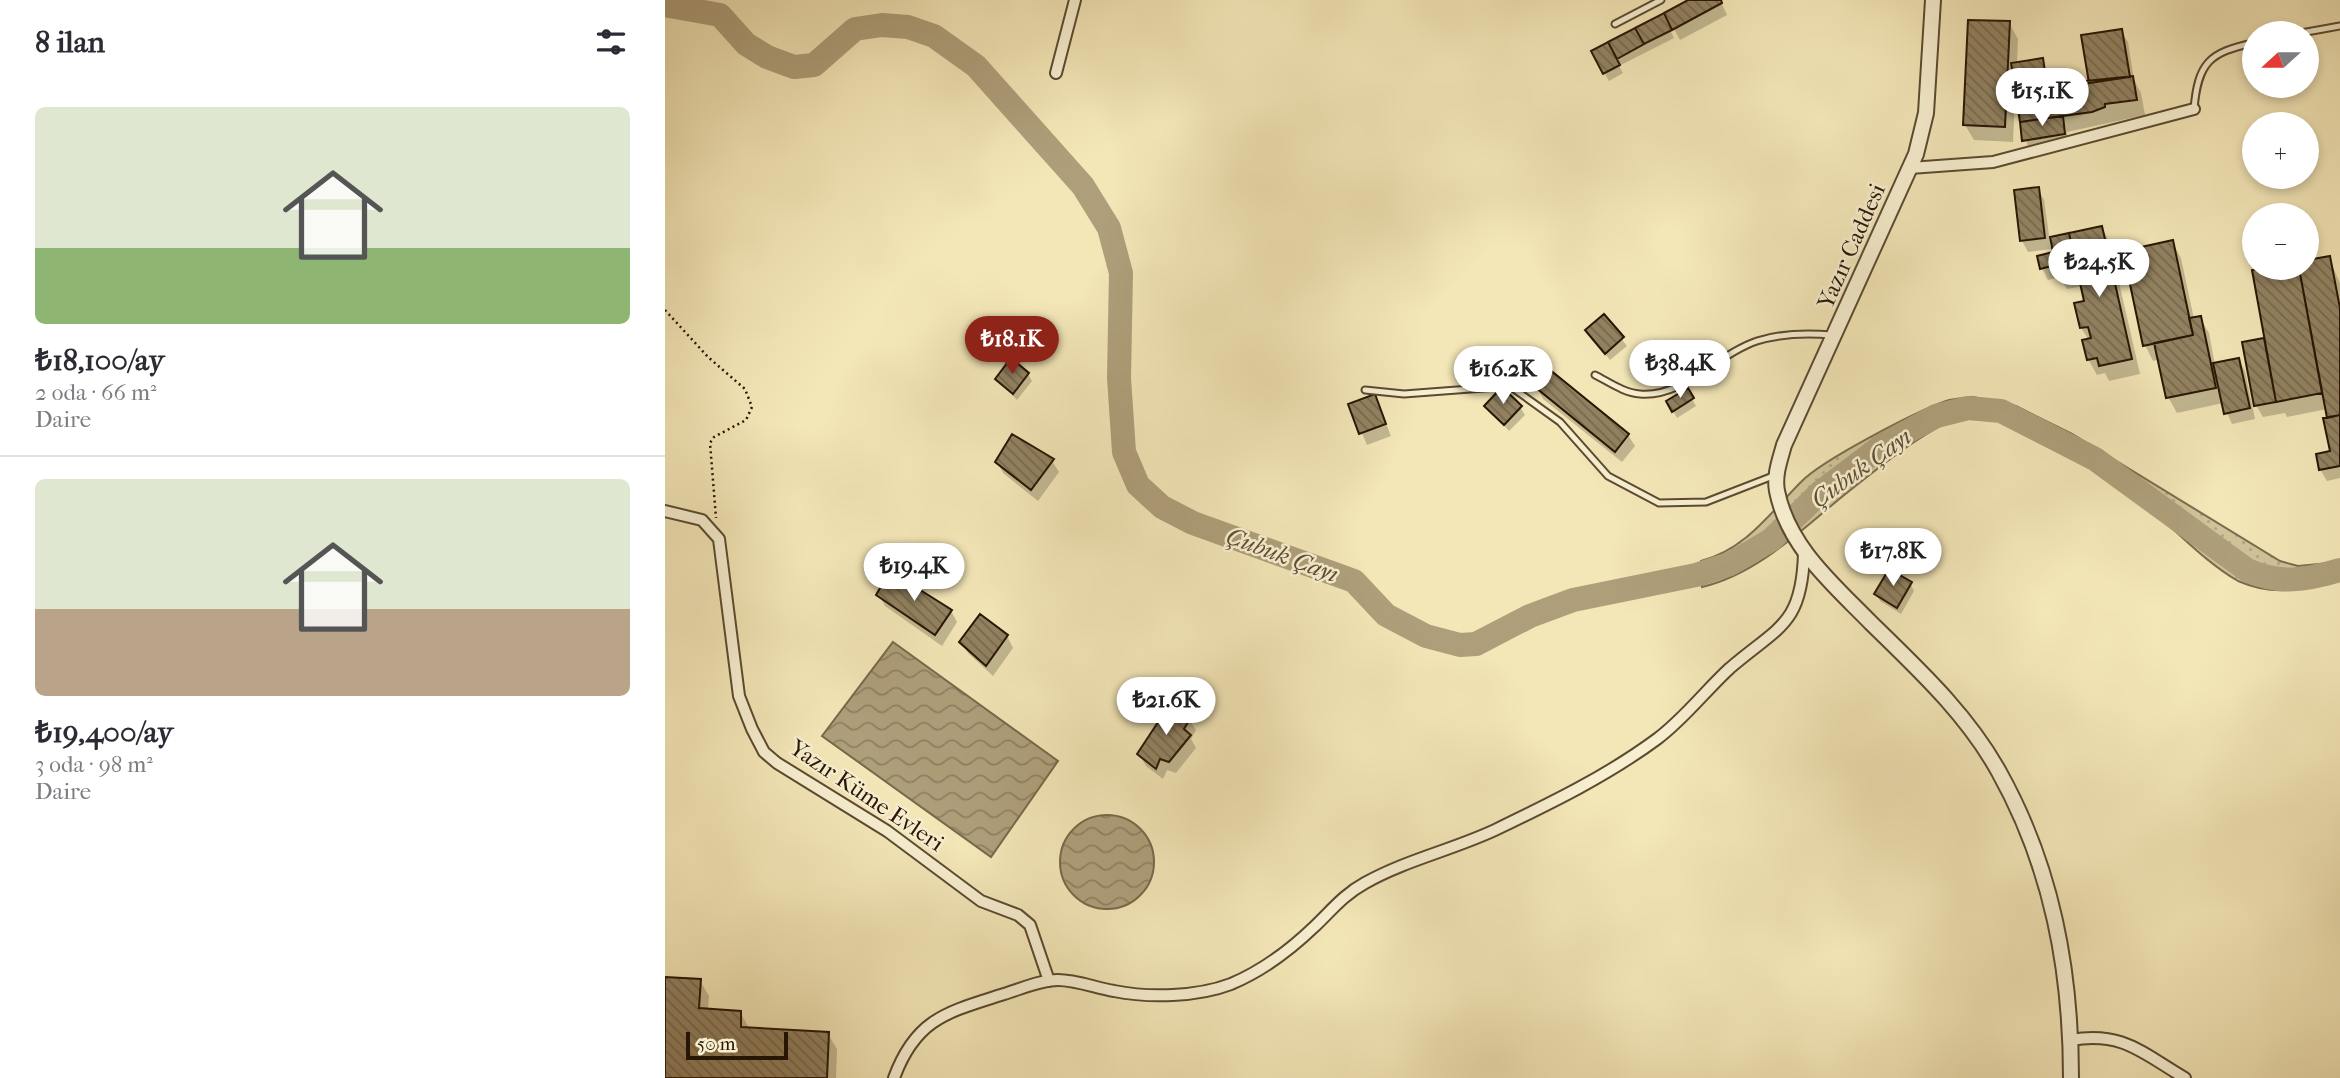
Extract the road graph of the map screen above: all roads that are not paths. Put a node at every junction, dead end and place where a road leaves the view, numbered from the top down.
1 (1075, 0) edge
2 (1661, 0) edge
3 (1933, 0) edge
4 (1615, 24) dead end
5 (2340, 26) edge
6 (2319, 30) edge
7 (2242, 46) edge
8 (1056, 74) dead end
9 (2194, 109) joint
10 (1910, 168) junction
11 (1836, 335) junction
12 (1595, 375) dead end
13 (1365, 390) dead end
14 (1776, 475) junction
15 (665, 511) edge
16 (1801, 548) junction
17 (1049, 981) junction
18 (2071, 1040) junction
19 (894, 1078) edge
20 (2071, 1078) edge
21 (2185, 1078) edge

1 - 8 street
2 - 4 lane
3 - 10 street, Yazır Caddesi
5 - 6 lane
7 - 9 lane
9 - 10 street
10 - 11 street, Yazır Caddesi
11 - 12 lane
11 - 14 street, Yazır Caddesi
13 - 14 lane
14 - 16 street, Yazır Caddesi
15 - 17 street, Yazır Küme Evleri
16 - 17 street
16 - 18 street
17 - 19 street
18 - 20 street
18 - 21 street

